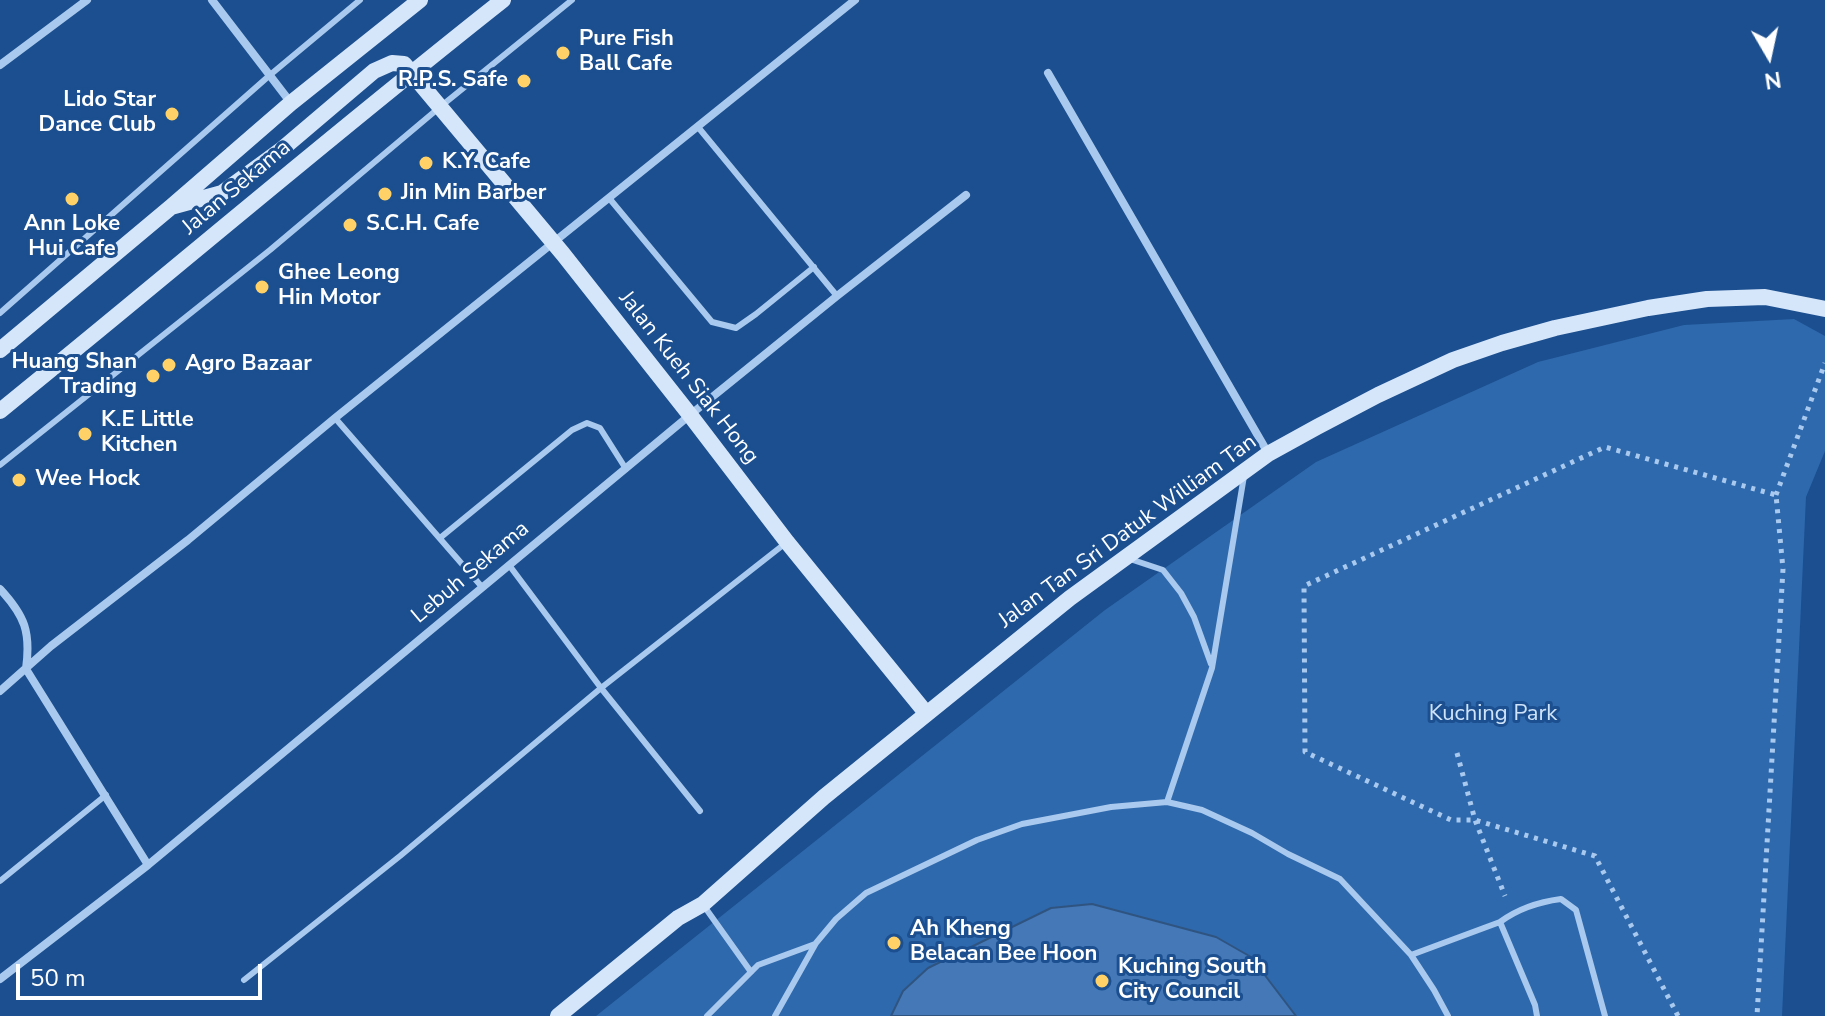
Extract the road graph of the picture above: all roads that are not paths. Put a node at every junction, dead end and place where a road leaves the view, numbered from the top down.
1 (87, 0) edge
2 (212, 0) edge
3 (360, 0) edge
4 (420, 0) edge
5 (503, 0) edge
6 (572, 0) edge
7 (855, 0) edge
8 (0, 65) edge
9 (411, 72) junction
10 (1048, 73) dead end
11 (270, 75) junction
12 (291, 103) junction
13 (440, 107) junction
14 (698, 127) junction
15 (966, 195) dead end
16 (609, 198) junction
17 (171, 207) junction
18 (553, 243) junction
19 (814, 267) junction
20 (837, 296) junction
21 (1825, 309) edge
22 (0, 313) edge
23 (0, 350) edge
24 (0, 411) edge
25 (690, 415) junction
26 (335, 418) junction
27 (1268, 454) junction
28 (0, 465) edge
29 (626, 469) junction
30 (1245, 472) junction
31 (440, 538) junction
32 (787, 542) junction
33 (1125, 557) junction
34 (509, 565) junction
35 (482, 587) junction
36 (0, 589) edge
37 (1212, 668) junction
38 (26, 669) junction
39 (601, 688) junction
40 (0, 691) edge
41 (926, 713) junction
42 (106, 795) junction
43 (1167, 802) junction
44 (700, 811) dead end
45 (148, 865) junction
46 (0, 881) edge
47 (703, 904) junction
48 (1500, 922) junction
49 (816, 943) junction
50 (1411, 955) junction
51 (751, 972) junction
52 (0, 979) edge
53 (244, 980) dead end
54 (558, 1016) edge
55 (707, 1016) edge
56 (775, 1016) edge
57 (1448, 1016) edge
58 (1537, 1016) edge
59 (1605, 1016) edge

1 - 8 street
2 - 11 street
3 - 11 lane
4 - 12 street, Jalan Sekama
5 - 9 street, Jalan Sekama
6 - 13 lane
7 - 14 street
9 - 13 street, Jalan Kueh Siak Hong
9 - 17 street
9 - 24 street, Jalan Sekama
10 - 27 street
11 - 12 street
11 - 22 lane
12 - 17 street, Jalan Sekama
13 - 18 street, Jalan Kueh Siak Hong
13 - 28 lane
14 - 16 street
14 - 19 lane
15 - 20 street, Lebuh Sekama
16 - 18 street
16 - 19 lane
17 - 23 street, Jalan Sekama
18 - 25 street, Jalan Kueh Siak Hong
18 - 26 street
19 - 20 lane
20 - 25 street, Lebuh Sekama
21 - 27 street, Jalan Tan Sri Datuk William Tan
25 - 29 street, Lebuh Sekama
25 - 32 street, Jalan Kueh Siak Hong
26 - 31 lane
26 - 38 street
27 - 30 street, Jalan Tan Sri Datuk William Tan
29 - 31 lane
29 - 34 street, Lebuh Sekama
30 - 33 street, Jalan Tan Sri Datuk William Tan
30 - 37 lane
31 - 35 lane
32 - 39 lane
32 - 41 street, Jalan Kueh Siak Hong
33 - 37 lane
33 - 41 street, Jalan Tan Sri Datuk William Tan
34 - 35 street, Lebuh Sekama
34 - 39 lane
35 - 45 street, Lebuh Sekama
36 - 38 street
37 - 43 lane
38 - 40 street
38 - 42 street
39 - 44 lane
39 - 53 lane
41 - 47 street, Jalan Tan Sri Datuk William Tan
42 - 45 street
42 - 46 lane
43 - 49 lane
43 - 50 lane
45 - 52 street, Lebuh Sekama
47 - 51 lane
47 - 54 street, Jalan Tan Sri Datuk William Tan
48 - 50 lane
48 - 58 lane
48 - 59 lane
49 - 51 lane
49 - 56 lane
50 - 57 lane
51 - 55 lane

